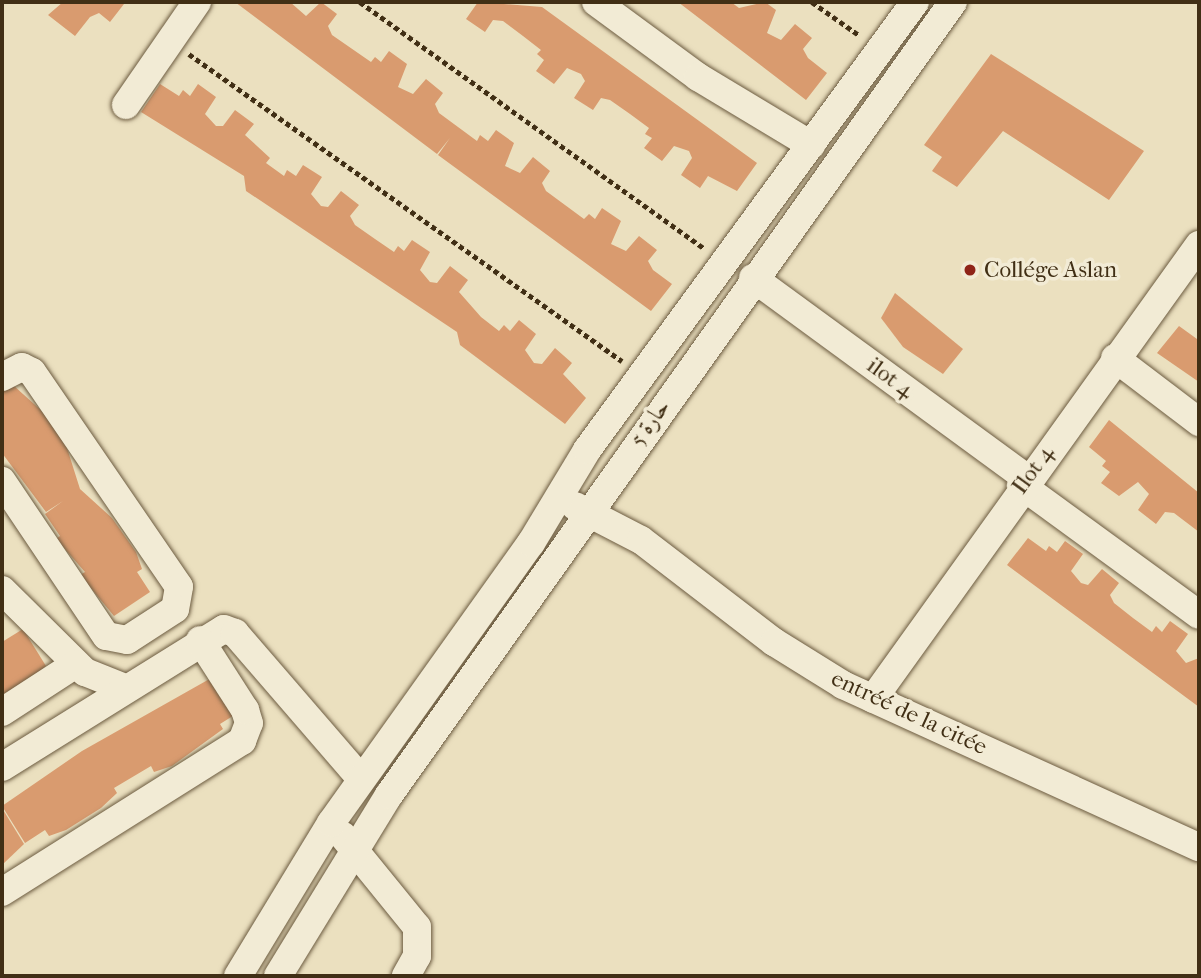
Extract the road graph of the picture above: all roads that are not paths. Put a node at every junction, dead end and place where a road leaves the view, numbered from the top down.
1 (197, 2) edge
2 (596, 2) edge
3 (915, 2) edge
4 (953, 2) edge
5 (126, 105) dead end
6 (811, 145) junction
7 (1199, 244) edge
8 (753, 278) junction
9 (1115, 358) junction
10 (2, 377) edge
11 (1199, 422) edge
12 (579, 463) junction
13 (2, 481) edge
14 (1024, 481) junction
15 (609, 488) junction
16 (561, 493) junction
17 (590, 516) junction
18 (641, 540) junction
19 (4, 595) edge
20 (1199, 615) edge
21 (200, 640) junction
22 (76, 664) junction
23 (125, 688) junction
24 (873, 699) junction
25 (2, 712) edge
26 (2, 767) edge
27 (361, 779) junction
28 (331, 823) junction
29 (1199, 847) edge
30 (355, 848) junction
31 (2, 892) edge
32 (237, 976) edge
33 (278, 976) edge
34 (406, 976) edge

1 - 5 street
2 - 6 street
3 - 6 street, حارة 5
4 - 8 street, حارة 5
6 - 12 street, حارة 5
7 - 9 street, Ilot 4
8 - 14 street, ilot 4
8 - 15 street, حارة 5
9 - 11 street
9 - 14 street, Ilot 4
10 - 13 street
12 - 15 street, entréé de la citée
12 - 16 street, حارة 5
14 - 20 street, ilot 4
14 - 24 street, Ilot 4
15 - 17 street, حارة 5
15 - 18 street, entréé de la citée
16 - 17 street, entréé de la citée
16 - 27 street, حارة 5
17 - 18 street, entréé de la citée
17 - 30 street, حارة 5
18 - 24 street, entréé de la citée
19 - 22 street
21 - 23 street
21 - 27 street
21 - 31 street
22 - 23 street
22 - 25 street
23 - 26 street
24 - 29 street, entréé de la citée
27 - 28 street, حارة 5
28 - 30 street
28 - 32 street, حارة 5
30 - 33 street, حارة 5
30 - 34 street

